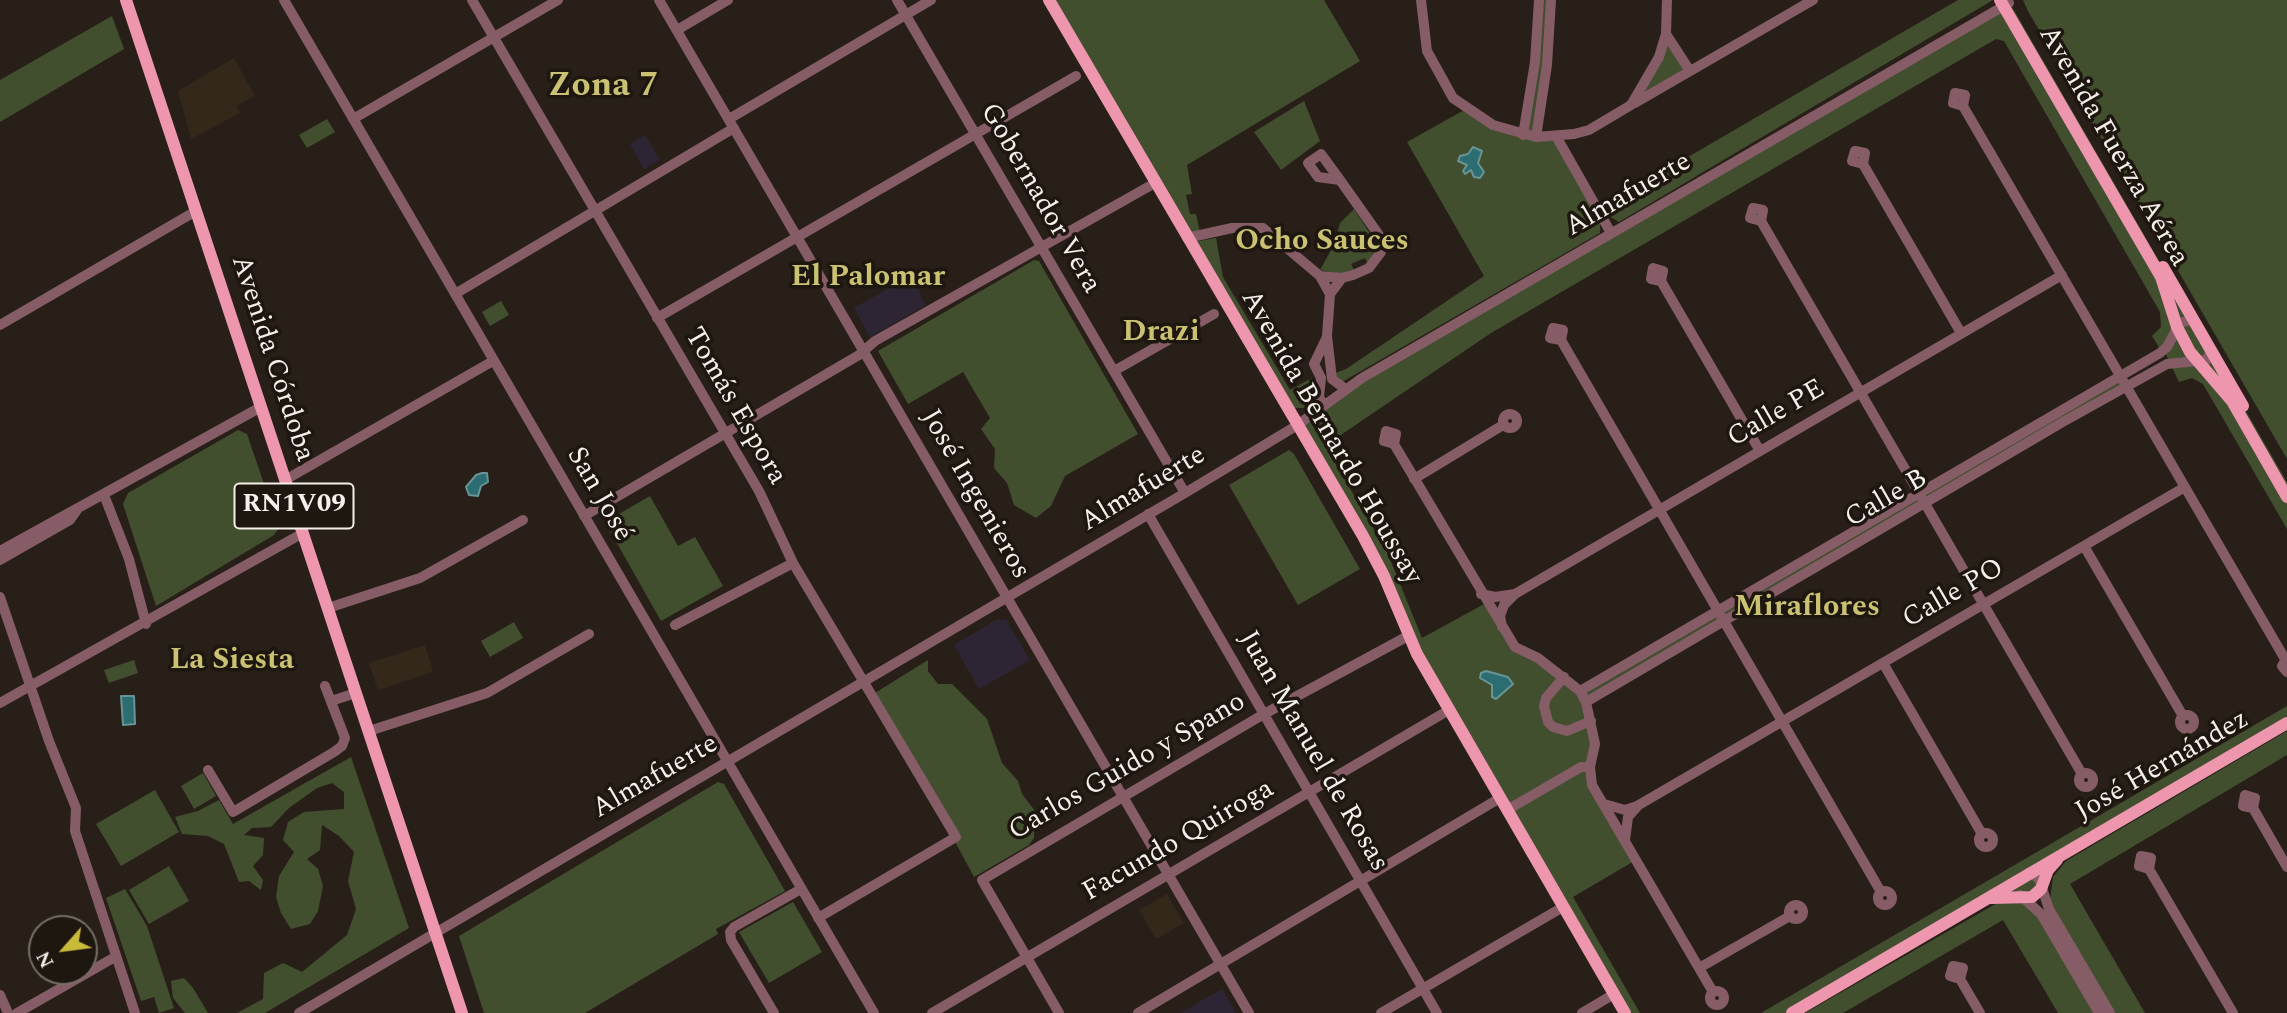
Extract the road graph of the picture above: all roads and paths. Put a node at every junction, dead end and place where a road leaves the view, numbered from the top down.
1 (125, 0) edge
2 (284, 0) edge
3 (472, 0) edge
4 (558, 0) edge
5 (659, 0) edge
6 (728, 0) edge
7 (897, 0) edge
8 (930, 0) edge
9 (1049, 0) edge
10 (1421, 0) edge
11 (1667, 0) edge
12 (1813, 0) edge
13 (2005, 2) edge
14 (1539, 3) edge
15 (1551, 3) edge
16 (905, 15) junction
17 (677, 30) junction
18 (1667, 34) junction
19 (494, 37) junction
20 (1690, 71) junction
21 (1076, 76) dead end
22 (1631, 105) junction
23 (1963, 106) dead end
24 (354, 120) junction
25 (731, 124) junction
26 (1539, 133) junction
27 (975, 134) junction
28 (1523, 135) junction
29 (1556, 136) junction
30 (1863, 163) dead end
31 (1340, 180) dead end
32 (1155, 183) junction
33 (196, 211) junction
34 (594, 211) junction
35 (1761, 221) dead end
36 (1611, 233) junction
37 (797, 237) junction
38 (1187, 238) junction
39 (1040, 246) junction
40 (2062, 275) junction
41 (1320, 276) junction
42 (1342, 278) junction
43 (1661, 281) dead end
44 (455, 294) junction
45 (1330, 294) junction
46 (1214, 314) dead end
47 (657, 318) junction
48 (2195, 323) junction
49 (0, 325) edge
50 (2176, 327) junction
51 (1961, 333) junction
52 (1327, 337) junction
53 (1561, 340) dead end
54 (2211, 350) junction
55 (863, 351) junction
56 (494, 360) junction
57 (2197, 363) junction
58 (1114, 371) junction
59 (2120, 375) junction
60 (1321, 378) junction
61 (1332, 379) junction
62 (2127, 387) junction
63 (1345, 388) junction
64 (1860, 392) junction
65 (1323, 404) junction
66 (261, 407) junction
67 (1503, 425) dead end
68 (1296, 426) junction
69 (725, 434) junction
70 (1394, 444) dead end
71 (1760, 451) junction
72 (1414, 479) junction
73 (285, 480) junction
74 (2287, 482) edge
75 (2185, 487) junction
76 (1185, 493) junction
77 (1920, 494) junction
78 (104, 495) junction
79 (2287, 497) edge
80 (1925, 504) junction
81 (77, 510) junction
82 (1659, 510) junction
83 (1148, 514) junction
84 (584, 516) junction
85 (523, 520) dead end
86 (303, 533) junction
87 (2084, 546) junction
88 (0, 551) edge
89 (0, 560) edge
90 (793, 563) junction
91 (1481, 594) junction
92 (1515, 594) junction
93 (0, 597) edge
94 (1007, 598) junction
95 (1983, 604) junction
96 (328, 608) junction
97 (1718, 611) junction
98 (1724, 621) junction
99 (146, 624) junction
100 (675, 625) dead end
101 (1503, 631) junction
102 (589, 634) dead end
103 (1408, 636) junction
104 (2286, 658) edge
105 (1883, 663) junction
106 (2287, 672) edge
107 (1564, 677) junction
108 (864, 683) junction
109 (31, 685) junction
110 (326, 685) dead end
111 (1580, 691) junction
112 (356, 693) junction
113 (331, 701) junction
114 (1586, 702) junction
115 (0, 703) edge
116 (1449, 710) junction
117 (1264, 714) junction
118 (2183, 716) dead end
119 (1591, 721) junction
120 (1782, 722) junction
121 (2287, 723) edge
122 (369, 731) junction
123 (727, 762) junction
124 (1590, 767) junction
125 (208, 770) dead end
126 (2082, 774) dead end
127 (1309, 792) junction
128 (1123, 797) junction
129 (1500, 798) junction
130 (1603, 804) junction
131 (1637, 806) junction
132 (2253, 808) dead end
133 (1507, 810) junction
134 (1982, 834) dead end
135 (1625, 841) junction
136 (2064, 853) junction
137 (2287, 867) edge
138 (2149, 869) dead end
139 (2030, 873) junction
140 (1168, 874) junction
141 (2016, 880) junction
142 (1360, 881) junction
143 (2042, 884) junction
144 (801, 889) junction
145 (1881, 892) dead end
146 (2023, 897) junction
147 (1987, 899) junction
148 (1563, 906) junction
149 (1790, 916) dead end
150 (818, 918) junction
151 (436, 934) junction
152 (115, 957) junction
153 (1027, 957) junction
154 (1221, 964) junction
155 (1699, 968) junction
156 (1960, 979) dead end
157 (1423, 989) junction
158 (1713, 992) dead end
159 (1614, 994) junction
160 (0, 995) edge
161 (8, 1013) edge
162 (17, 1013) edge
163 (135, 1013) edge
164 (299, 1013) edge
165 (463, 1013) edge
166 (774, 1013) edge
167 (874, 1013) edge
168 (932, 1013) edge
169 (1059, 1013) edge
170 (1138, 1013) edge
171 (1249, 1013) edge
172 (1381, 1013) edge
173 (1437, 1013) edge
174 (1582, 1013) edge
175 (1625, 1013) edge
176 (1792, 1013) edge
177 (1980, 1013) edge
178 (2099, 1013) edge
179 (2110, 1013) edge
180 (2233, 1013) edge

1 - 33 main road, Avenida Córdoba / RN1V09
2 - 24 street, San José
3 - 19 street, Tomás Espora
4 - 19 street
5 - 17 street, José Ingenieros
6 - 17 street
7 - 16 street, Gobernador Vera
8 - 16 street
9 - 32 main road, Avenida Bernardo Houssay
10 - 28 street
11 - 18 street
12 - 20 street
13 - 36 street, Almafuerte
13 - 48 main road, Avenida Fuerza Aérea
13 - 50 main road, Avenida Fuerza Aérea
14 - 15 street
14 - 28 street
15 - 26 street
16 - 25 street
16 - 27 street, Gobernador Vera
17 - 25 street, José Ingenieros
18 - 20 street
18 - 22 street
19 - 24 street
19 - 34 street, Tomás Espora
20 - 22 street
21 - 27 street
22 - 29 street
23 - 40 street
24 - 44 street, San José
25 - 34 street
25 - 37 street, José Ingenieros
26 - 28 street
26 - 29 street
27 - 37 street
27 - 39 street, Gobernador Vera
29 - 36 street
30 - 51 street
31 - 42 street
32 - 38 main road, Avenida Bernardo Houssay
32 - 39 street
33 - 49 street
33 - 66 main road, Avenida Córdoba / RN1V09
34 - 44 street
34 - 47 street, Tomás Espora
35 - 64 street
36 - 63 street, Almafuerte
37 - 47 street
37 - 55 street, José Ingenieros
38 - 41 street
38 - 68 main road, Avenida Bernardo Houssay
39 - 55 street
39 - 58 street, Gobernador Vera
40 - 51 street, Calle PE
40 - 59 street
41 - 42 street
41 - 45 street
42 - 45 street
43 - 71 street
44 - 56 street, San José
45 - 52 street
46 - 58 street
47 - 69 street, Tomás Espora
48 - 50 street
48 - 54 main road, Avenida Fuerza Aérea
50 - 57 main road, Avenida Fuerza Aérea
50 - 59 street, Calle B
51 - 64 street, Calle PE
52 - 60 street
52 - 61 street
53 - 82 street
54 - 57 street
54 - 74 main road, Avenida Fuerza Aérea
55 - 69 street
55 - 94 street, José Ingenieros
56 - 73 street
56 - 84 street, San José
57 - 62 street, Calle B
57 - 79 main road, Avenida Fuerza Aérea
58 - 76 street, Gobernador Vera
59 - 62 street
59 - 77 street, Calle B
60 - 61 street
60 - 65 street
61 - 63 street
62 - 75 street
62 - 80 street, Calle B
63 - 65 street, Almafuerte
64 - 71 street, Calle PE
64 - 77 street
65 - 68 street, Almafuerte
66 - 73 main road, Avenida Córdoba / RN1V09
66 - 78 street
67 - 72 street
68 - 76 street, Almafuerte
68 - 103 main road, Avenida Bernardo Houssay
69 - 84 street
69 - 90 street, Tomás Espora
70 - 72 street
71 - 82 street, Calle PE
72 - 91 street
73 - 86 main road, Avenida Córdoba / RN1V09
75 - 87 street, Calle PO
75 - 104 street
76 - 83 street, Almafuerte
77 - 80 street
77 - 97 street, Calle B
78 - 81 street
78 - 99 street
80 - 95 street
80 - 98 street, Calle B
81 - 88 street
81 - 89 street
82 - 92 street, Calle PE
82 - 97 street
83 - 94 street, Almafuerte
83 - 117 street, Juan Manuel de Rosas
84 - 123 street, San José
85 - 96 street
86 - 96 main road, Avenida Córdoba / RN1V09
86 - 99 street
87 - 95 street, Calle PO
87 - 118 street
90 - 100 street
90 - 108 street, Tomás Espora
91 - 92 street
91 - 101 street
92 - 101 street
93 - 109 street
94 - 108 street, Almafuerte
94 - 128 street, José Ingenieros
95 - 105 street, Calle PO
95 - 126 street
96 - 112 main road, Avenida Córdoba / RN1V09
97 - 98 street
97 - 111 street, Calle B
98 - 114 street, Calle B
98 - 120 street
99 - 109 street
101 - 107 street
102 - 122 street
103 - 116 main road, Avenida Bernardo Houssay
103 - 117 street, Carlos Guido y Spano
104 - 106 street
105 - 120 street, Calle PO
105 - 134 street
107 - 111 street
107 - 119 street
108 - 123 street, Almafuerte
108 - 150 street, Tomás Espora
109 - 115 street
109 - 152 street
110 - 113 street
111 - 114 street
112 - 113 street
112 - 122 main road, Avenida Córdoba / RN1V09
113 - 125 street
114 - 119 street
116 - 127 street, Facundo Quiroga
116 - 129 main road, Avenida Bernardo Houssay
117 - 127 street, Juan Manuel de Rosas
117 - 128 street, Carlos Guido y Spano
119 - 124 street
120 - 131 street, Calle PO
120 - 145 street
121 - 136 main road, José Hernández
122 - 151 main road, Avenida Córdoba / RN1V09
123 - 144 street, San José
123 - 151 street, Almafuerte
124 - 130 street
124 - 133 street
127 - 140 street, Facundo Quiroga
127 - 142 street, Juan Manuel de Rosas
128 - 140 street, José Ingenieros
128 - 153 street, Carlos Guido y Spano
129 - 133 main road, Avenida Bernardo Houssay
129 - 142 street
130 - 131 street
130 - 135 street
131 - 135 street
132 - 137 street
133 - 148 main road, Avenida Bernardo Houssay
135 - 155 street
136 - 139 main road, José Hernández
136 - 143 main road, José Hernández
138 - 180 street
139 - 141 main road, José Hernández
139 - 143 street
140 - 153 street, Facundo Quiroga
140 - 154 street, José Ingenieros
141 - 146 street
141 - 147 main road, José Hernández
142 - 154 street
142 - 157 street, Juan Manuel de Rosas
143 - 146 main road, José Hernández
143 - 179 street
144 - 150 street, San José
144 - 166 street
146 - 147 main road, José Hernández
146 - 178 street
147 - 176 main road, José Hernández
148 - 157 street
148 - 159 main road, Avenida Bernardo Houssay
149 - 155 street
150 - 167 street, San José
151 - 164 street, Almafuerte
151 - 165 main road, Avenida Córdoba / RN1V09
152 - 162 street
152 - 163 street
153 - 168 street, Facundo Quiroga
153 - 169 street
154 - 170 street
154 - 171 street, José Ingenieros
155 - 158 street
156 - 177 street
157 - 172 street
157 - 173 street, Juan Manuel de Rosas
159 - 174 street
159 - 175 main road, Avenida Bernardo Houssay
160 - 161 street

